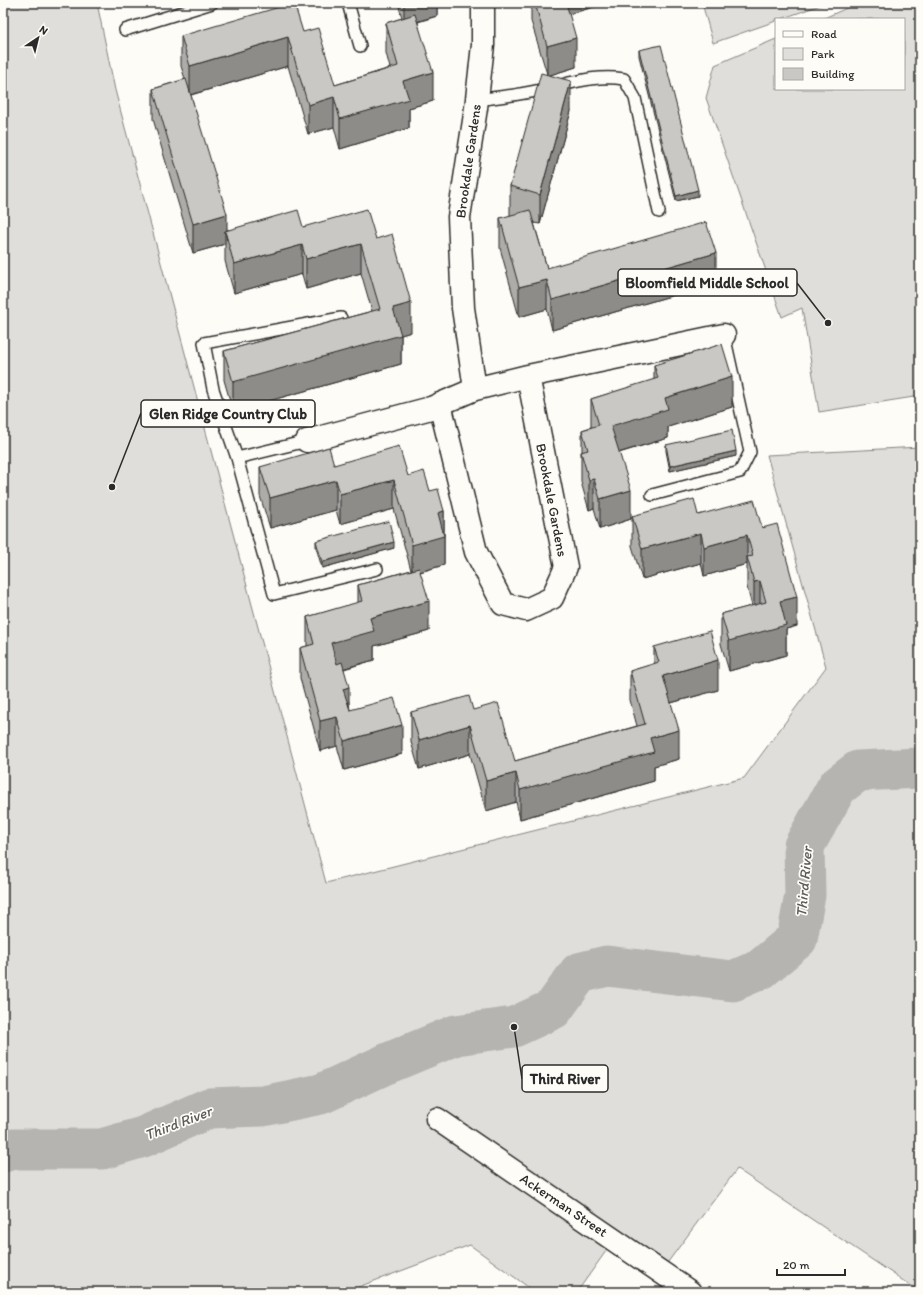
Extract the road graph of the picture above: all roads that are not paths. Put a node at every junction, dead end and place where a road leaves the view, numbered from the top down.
1 (212, 3) edge
2 (348, 3) edge
3 (483, 3) edge
4 (125, 30) dead end
5 (360, 46) dead end
6 (477, 100) junction
7 (659, 212) dead end
8 (341, 318) edge
9 (724, 335) joint
10 (528, 376) junction
11 (475, 390) junction
12 (440, 404) junction
13 (307, 441) joint
14 (237, 458) junction
15 (652, 495) dead end
16 (377, 569) dead end
17 (437, 1119) dead end
18 (690, 1292) edge

1 - 4 lane
2 - 5 lane
3 - 6 street, Brookdale Gardens
6 - 7 lane
6 - 11 street, Brookdale Gardens
8 - 14 lane
9 - 10 street
9 - 15 lane
10 - 11 street
10 - 12 street, Brookdale Gardens
11 - 12 street
12 - 13 street
13 - 14 lane
14 - 16 lane
17 - 18 street, Ackerman Street

